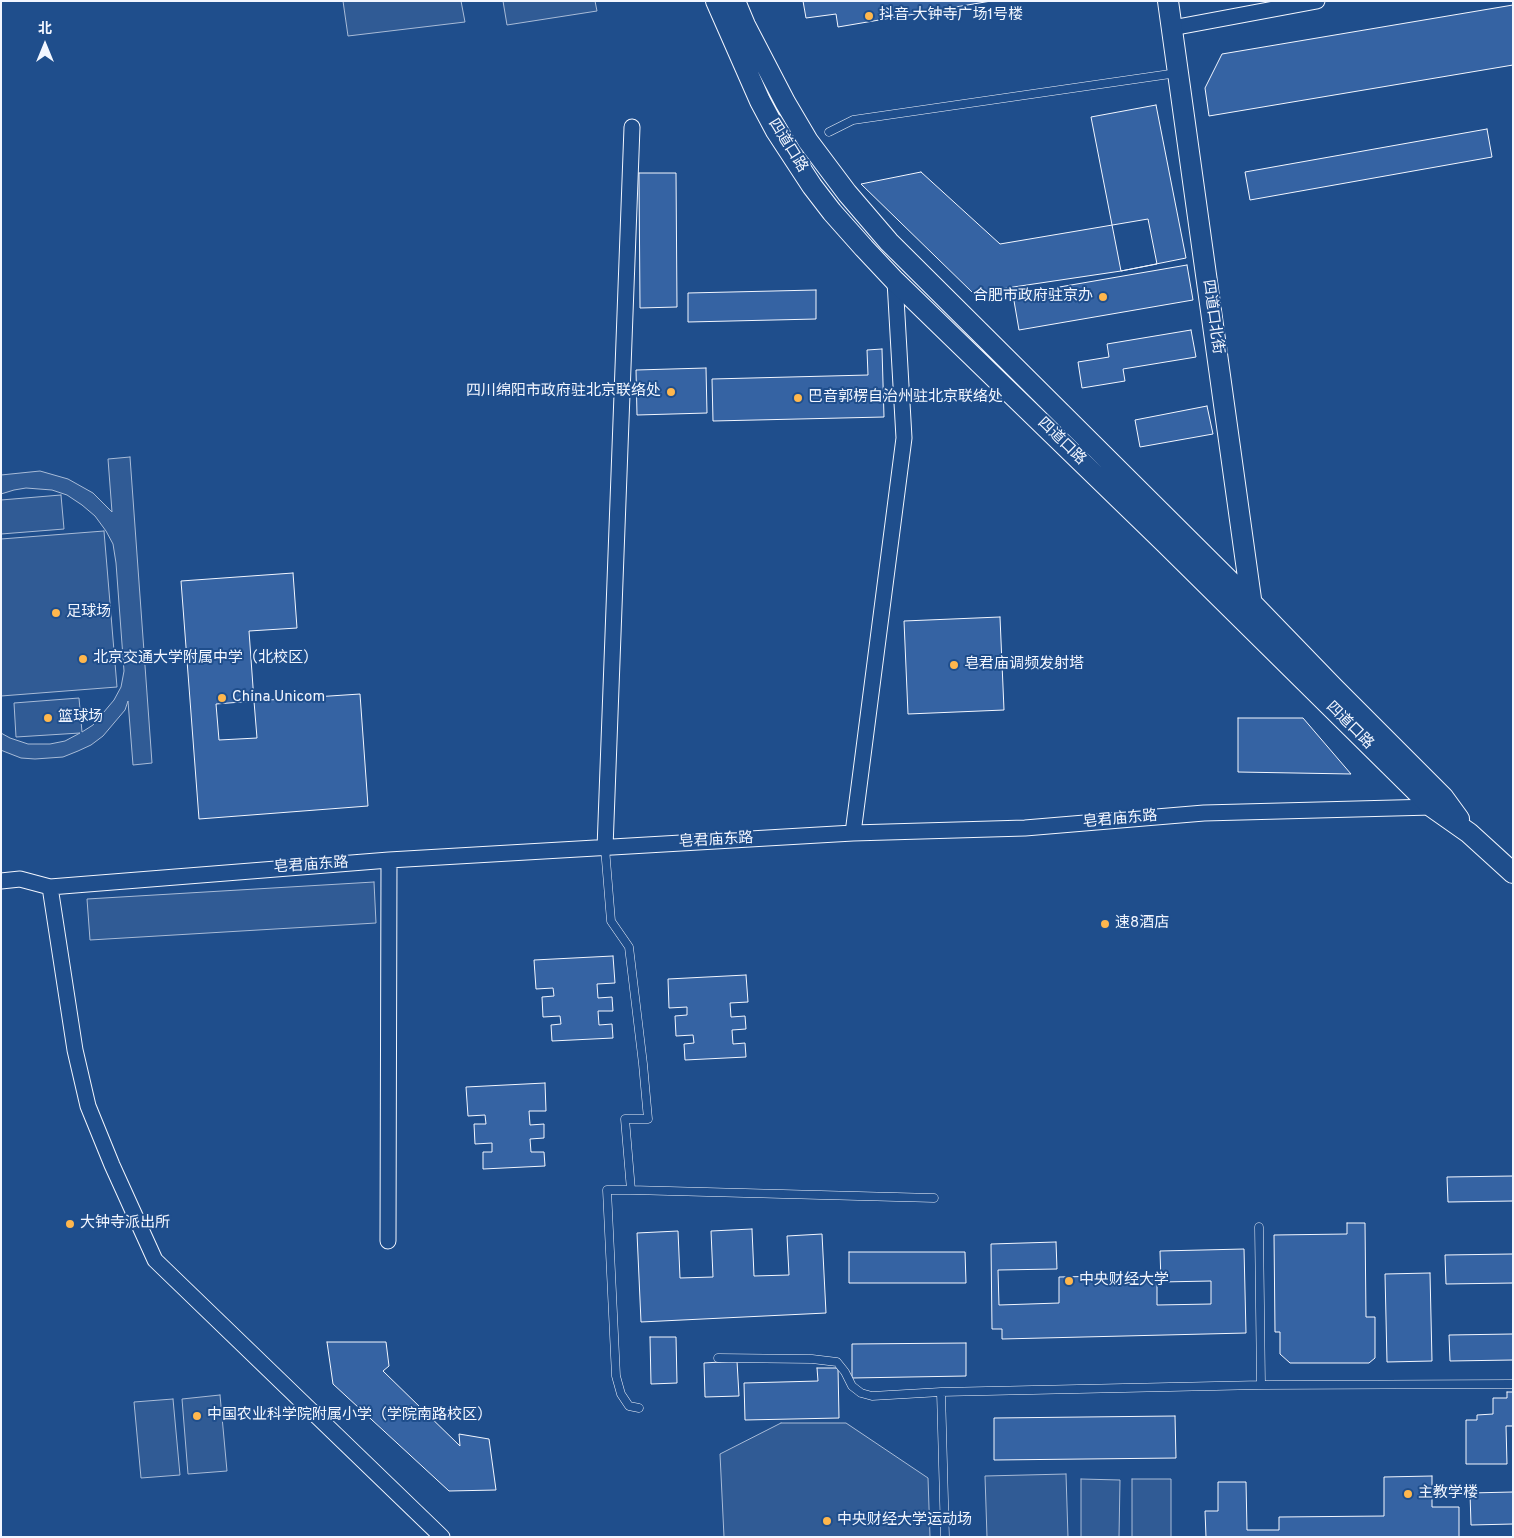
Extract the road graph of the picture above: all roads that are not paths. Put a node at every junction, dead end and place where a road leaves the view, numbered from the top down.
1 (716, 1) edge
2 (735, 1) edge
3 (1168, 1) edge
4 (1317, 1) edge
5 (1172, 28) junction
6 (1179, 72) junction
7 (632, 127) dead end
8 (829, 132) dead end
9 (895, 281) junction
10 (1251, 602) junction
11 (1255, 633) junction
12 (1432, 807) junction
13 (1470, 832) junction
14 (853, 833) junction
15 (605, 848) junction
16 (389, 860) junction
17 (1513, 873) edge
18 (1, 881) edge
19 (50, 887) junction
20 (631, 1190) junction
21 (934, 1198) dead end
22 (1259, 1227) dead end
23 (388, 1241) dead end
24 (718, 1358) dead end
25 (1513, 1384) edge
26 (1261, 1386) junction
27 (941, 1392) junction
28 (638, 1408) dead end
29 (442, 1537) edge
30 (945, 1537) edge

1 - 9 street, 四道口路
2 - 10 street, 四道口路
3 - 5 street, 四道口北街
4 - 5 street
5 - 6 street, 四道口北街
6 - 8 lane
6 - 10 street, 四道口北街
7 - 15 street
9 - 11 street, 四道口路
9 - 14 street
10 - 11 street, 四道口北街
10 - 13 street, 四道口路
11 - 12 street, 四道口路
12 - 13 street, 四道口路
12 - 14 street, 皂君庙东路
13 - 17 street, 四道口路
14 - 15 street, 皂君庙东路
15 - 16 street, 皂君庙东路
15 - 20 lane
16 - 19 street, 皂君庙东路
16 - 23 street
18 - 19 street, 皂君庙东路
19 - 29 street
20 - 21 lane
20 - 28 lane
22 - 26 lane
24 - 27 lane
25 - 26 lane
26 - 27 lane
27 - 30 lane

